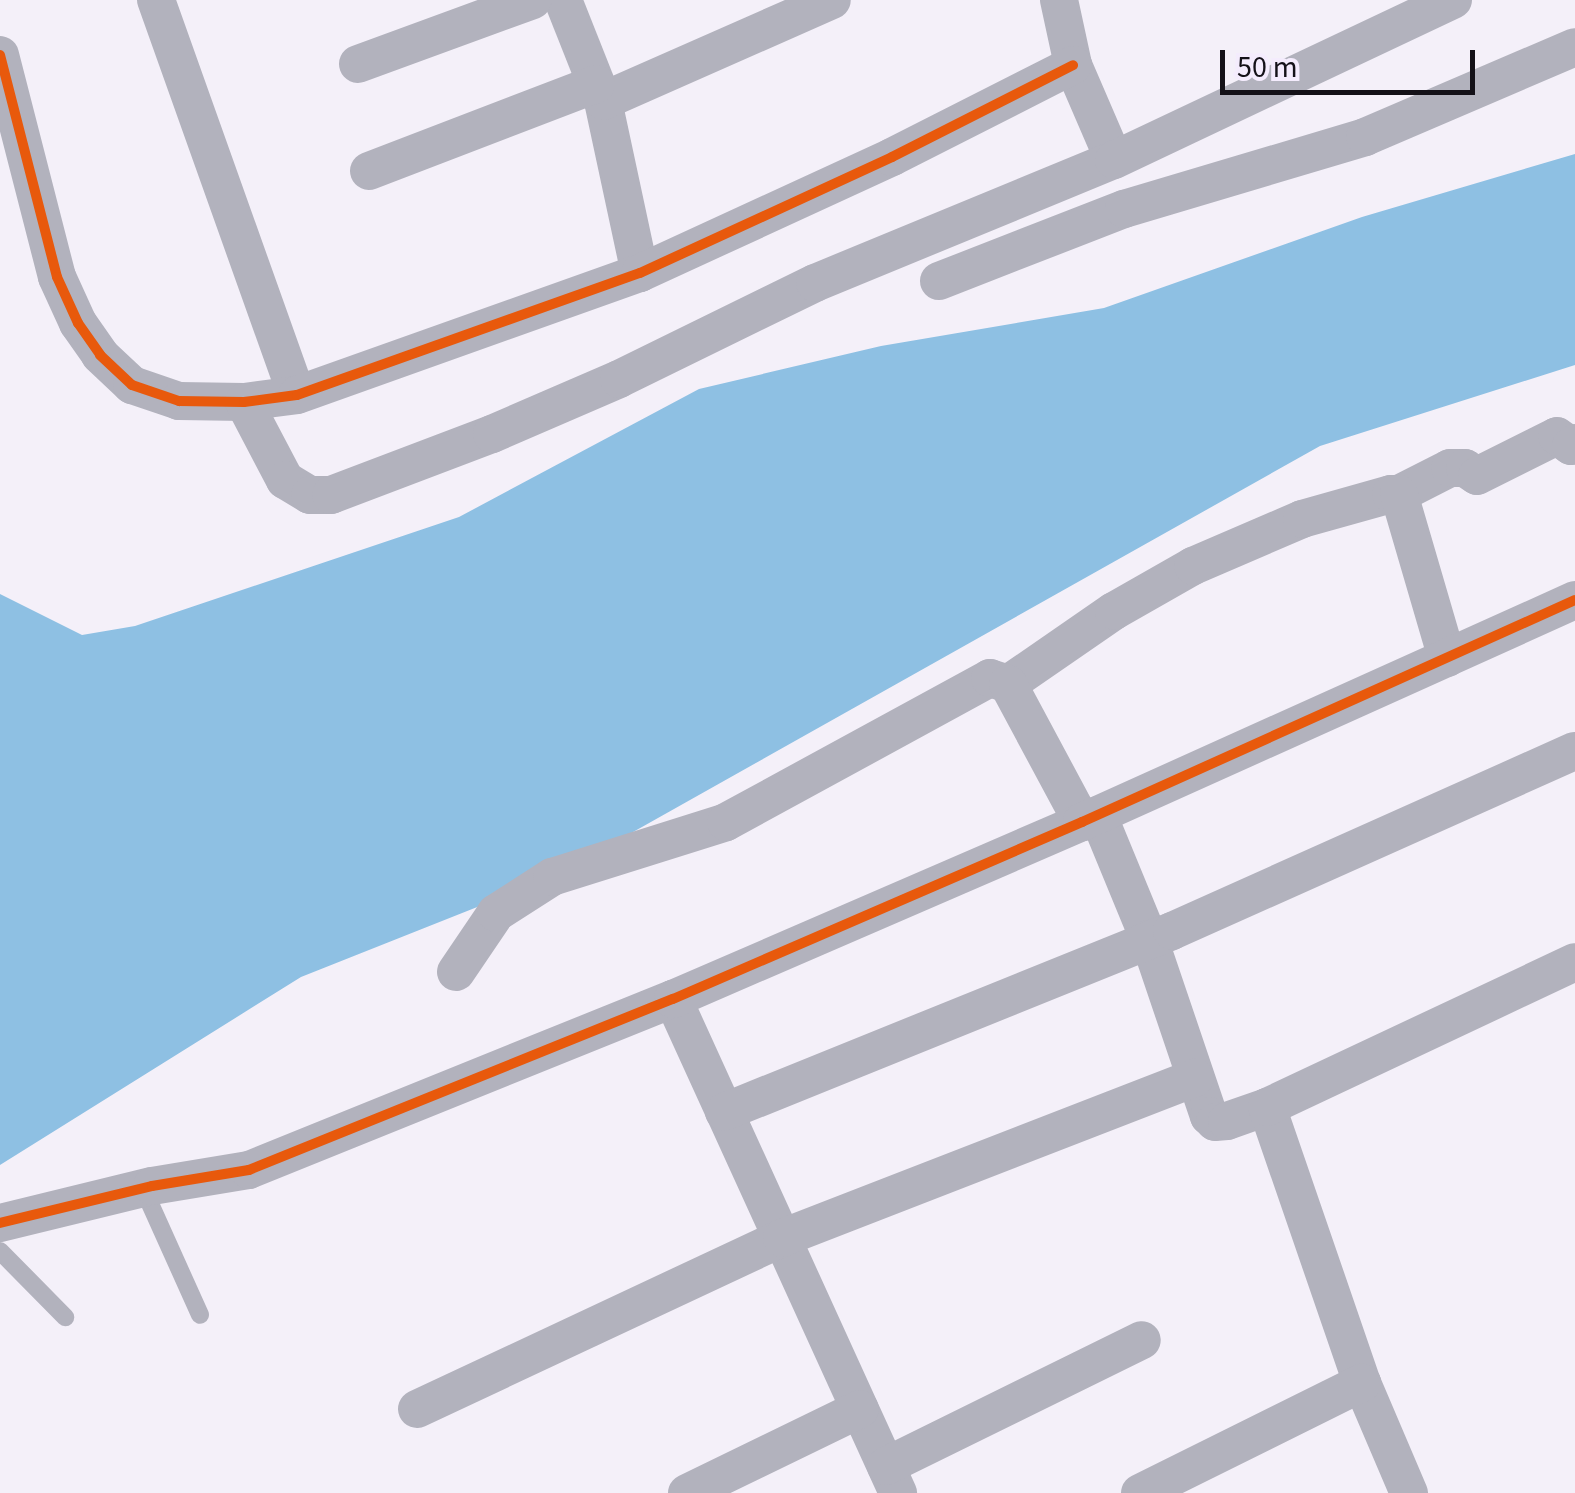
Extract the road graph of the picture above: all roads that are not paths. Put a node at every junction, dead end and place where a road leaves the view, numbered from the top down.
1 (156, 0) edge
2 (533, 0) edge
3 (563, 0) edge
4 (832, 0) edge
5 (1059, 0) edge
6 (1452, 0) edge
7 (1575, 47) edge
8 (0, 55) edge
9 (358, 64) dead end
10 (1073, 65) junction
11 (599, 92) junction
12 (1114, 160) junction
13 (369, 171) dead end
14 (640, 273) junction
15 (939, 282) dead end
16 (297, 395) junction
17 (244, 402) junction
18 (1575, 443) edge
19 (1399, 494) junction
20 (1575, 600) edge
21 (1447, 658) junction
22 (1008, 684) junction
23 (1575, 751) edge
24 (1090, 819) junction
25 (1150, 939) junction
26 (1575, 962) edge
27 (456, 972) dead end
28 (672, 999) junction
29 (1195, 1078) junction
30 (1267, 1107) junction
31 (724, 1112) junction
32 (143, 1188) junction
33 (0, 1224) edge
34 (782, 1238) junction
35 (0, 1250) edge
36 (200, 1315) dead end
37 (65, 1318) dead end
38 (1142, 1340) dead end
39 (1362, 1383) junction
40 (417, 1409) dead end
41 (860, 1409) junction
42 (892, 1480) edge
43 (687, 1493) edge
44 (1140, 1493) edge
45 (1410, 1493) edge

1 - 16 street
2 - 9 street
3 - 11 street
4 - 11 street
5 - 10 street
6 - 12 street
7 - 15 street
8 - 17 street
10 - 12 street
10 - 14 street
11 - 13 street
11 - 14 street
12 - 17 street
14 - 16 street
16 - 17 street
18 - 19 street
19 - 21 street
19 - 22 street
20 - 21 street
21 - 24 street
22 - 24 street
22 - 27 street
23 - 25 street
24 - 25 street
24 - 28 street
25 - 29 street
25 - 31 street
26 - 30 street
28 - 31 street
28 - 32 street
29 - 30 street
29 - 34 street
30 - 39 street
31 - 34 street
32 - 33 street
32 - 36 lane
34 - 40 street
34 - 41 street
35 - 37 lane
38 - 42 street
39 - 44 street
39 - 45 street
41 - 42 street
41 - 43 street

